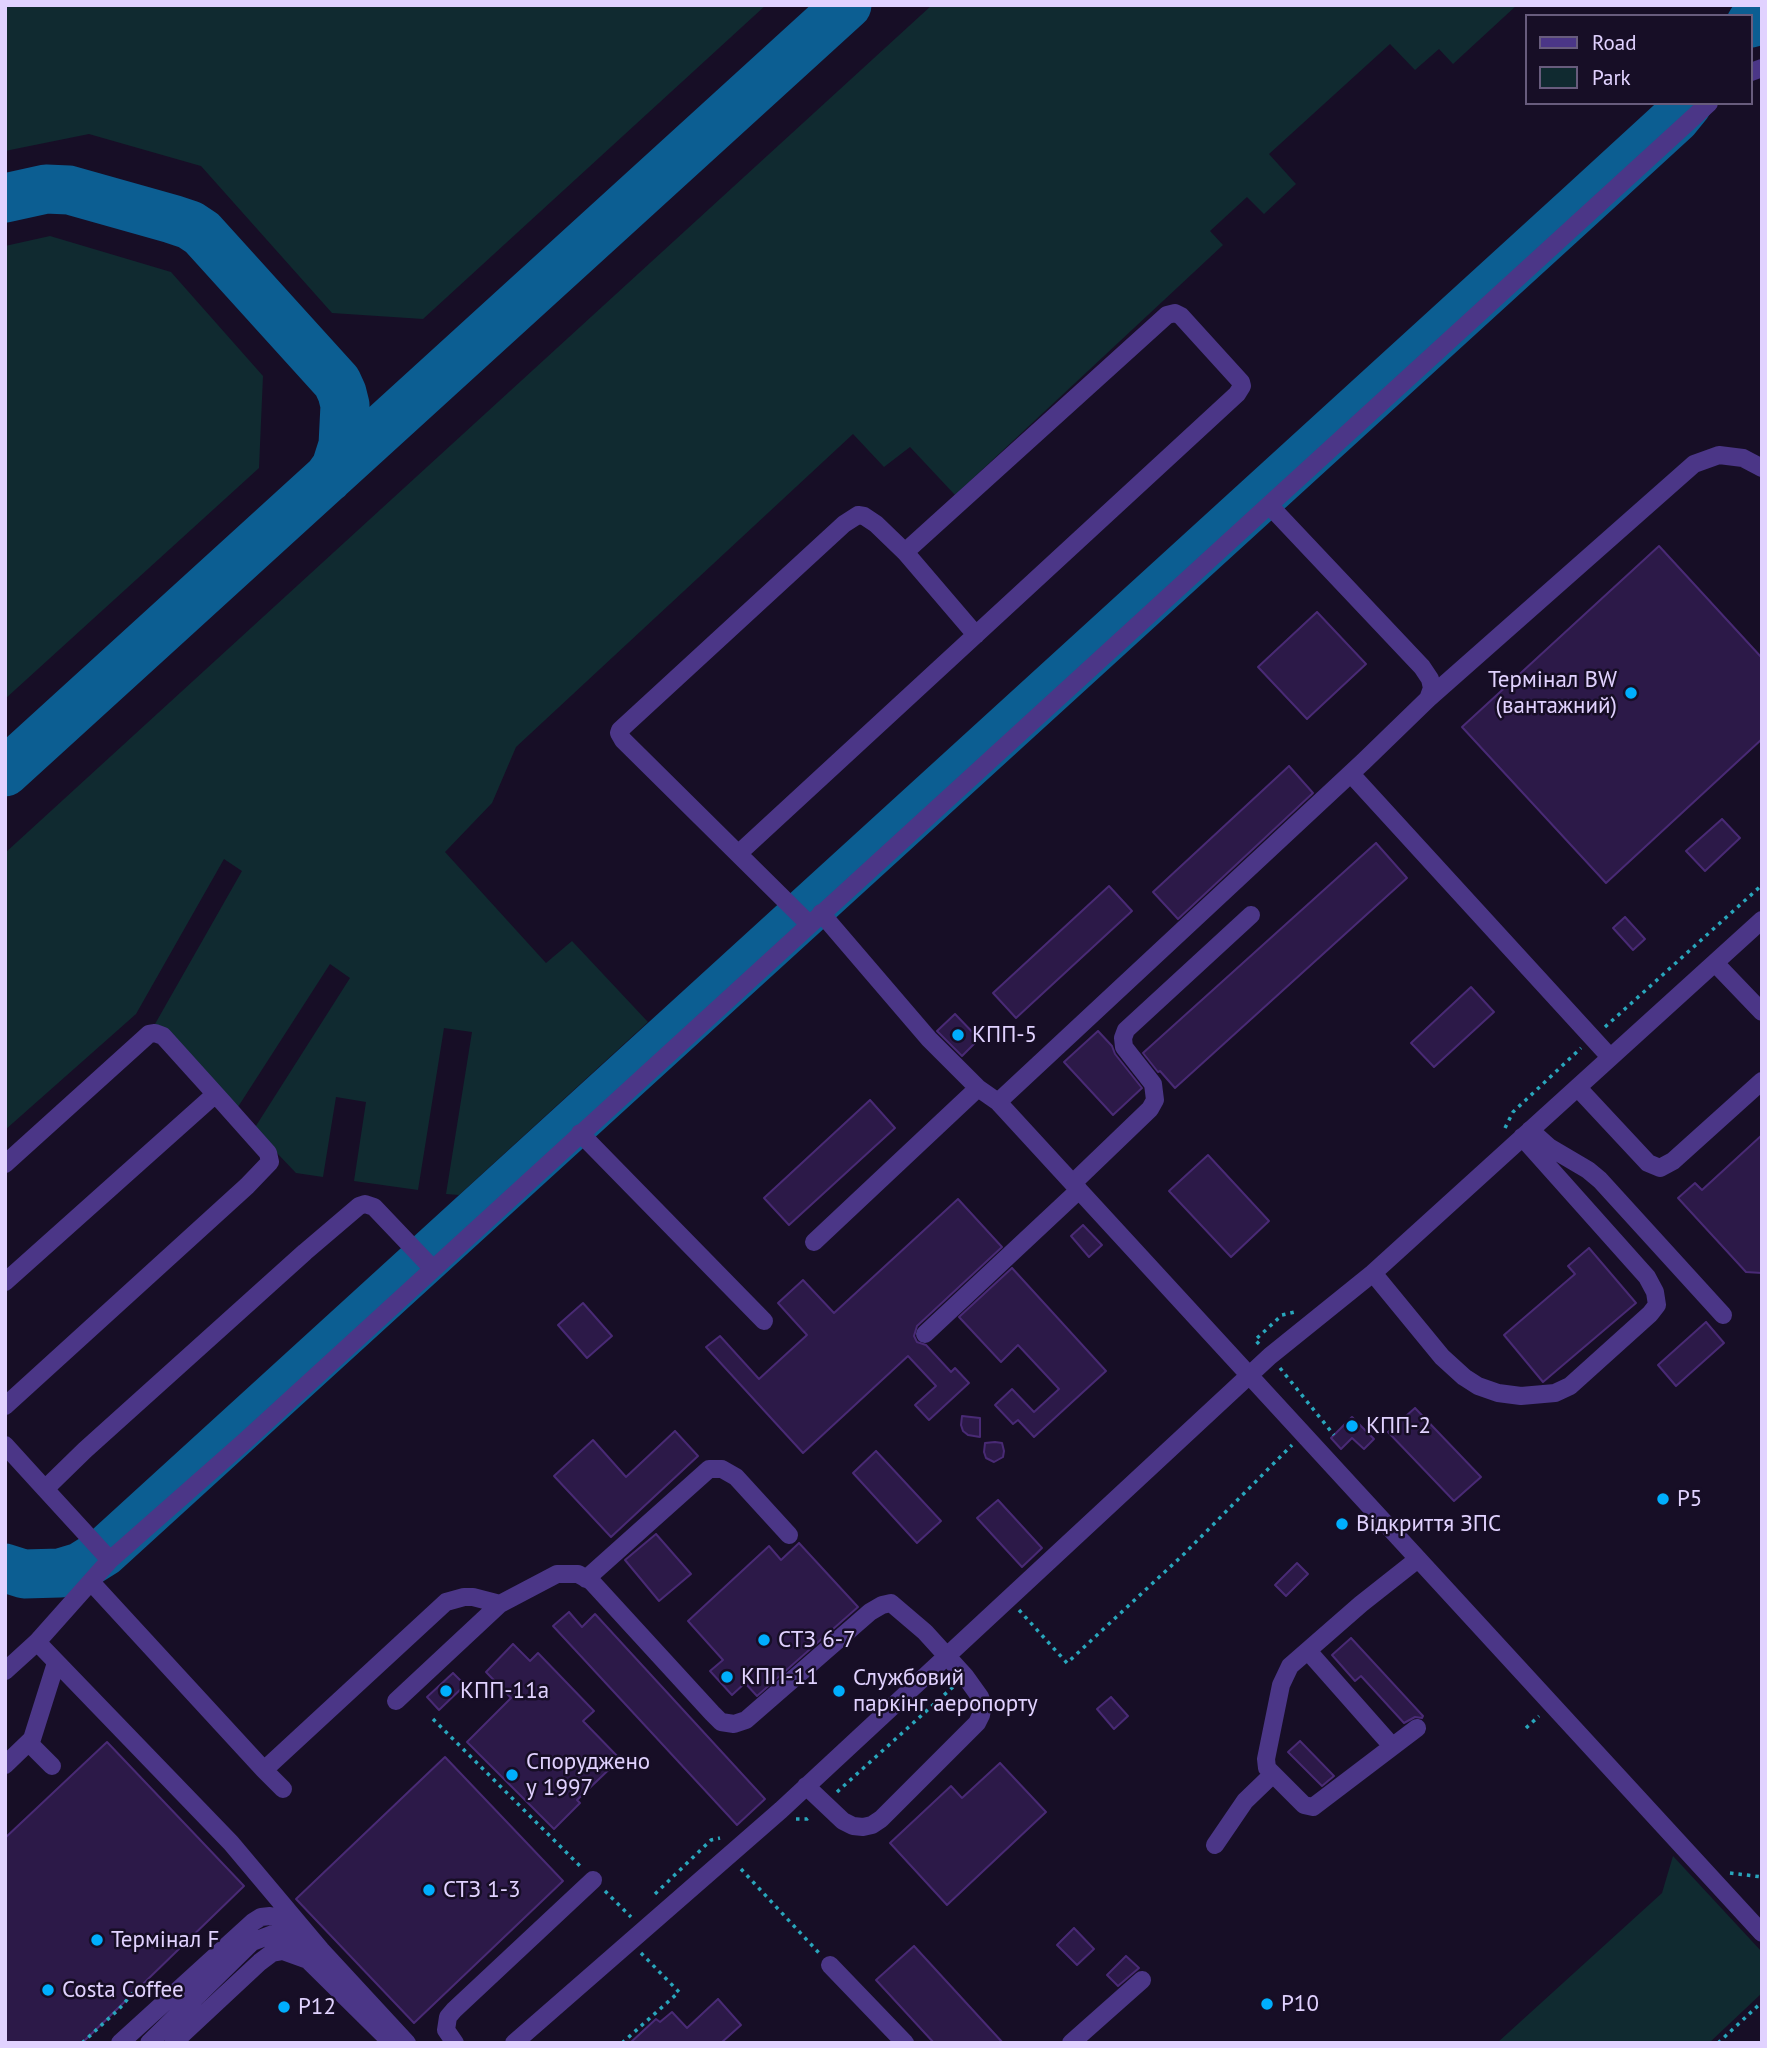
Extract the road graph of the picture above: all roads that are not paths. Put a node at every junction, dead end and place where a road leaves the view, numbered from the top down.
1 (1707, 105) edge
2 (1762, 468) edge
3 (1269, 505) junction
4 (905, 552) junction
5 (976, 635) junction
6 (1428, 699) junction
7 (1351, 774) junction
8 (738, 854) junction
9 (1251, 915) dead end
10 (815, 918) junction
11 (1762, 920) edge
12 (1715, 963) junction
13 (1762, 1012) edge
14 (1610, 1057) junction
15 (1762, 1081) edge
16 (978, 1087) junction
17 (1578, 1088) junction
18 (219, 1098) junction
19 (998, 1102) junction
20 (580, 1133) junction
21 (1526, 1134) junction
22 (5, 1164) edge
23 (1076, 1187) junction
24 (814, 1242) dead end
25 (433, 1269) junction
26 (1373, 1273) junction
27 (5, 1282) edge
28 (1723, 1315) dead end
29 (764, 1321) dead end
30 (925, 1334) dead end
31 (1250, 1376) junction
32 (5, 1406) edge
33 (5, 1445) edge
34 (45, 1489) junction
35 (789, 1535) dead end
36 (1418, 1559) junction
37 (110, 1560) junction
38 (586, 1579) junction
39 (91, 1582) junction
40 (500, 1604) junction
41 (37, 1642) junction
42 (1307, 1651) junction
43 (946, 1656) junction
44 (56, 1662) junction
45 (5, 1671) edge
46 (396, 1701) dead end
47 (1418, 1728) dead end
48 (29, 1743) junction
49 (1392, 1746) junction
50 (5, 1765) edge
51 (52, 1766) dead end
52 (264, 1770) junction
53 (1272, 1775) junction
54 (806, 1786) junction
55 (283, 1789) dead end
56 (1215, 1845) dead end
57 (593, 1880) road end
58 (1762, 1933) edge
59 (321, 1950) junction
60 (831, 1965) road end
61 (1143, 1980) dead end
62 (120, 2043) edge
63 (149, 2043) edge
64 (173, 2043) edge
65 (392, 2043) edge
66 (407, 2043) edge
67 (454, 2043) edge
68 (514, 2043) edge
69 (905, 2043) edge
70 (1071, 2043) edge

1 - 3 lane
2 - 6 lane
3 - 6 lane
3 - 10 lane
4 - 5 lane
4 - 5 lane
4 - 8 lane
5 - 8 lane
6 - 7 lane
7 - 14 lane
7 - 19 lane
8 - 10 lane
9 - 23 lane
10 - 16 lane
10 - 20 lane
11 - 12 lane
12 - 13 lane
12 - 14 lane
14 - 17 lane
15 - 17 lane
16 - 19 lane
16 - 24 lane
17 - 21 lane
18 - 22 lane
18 - 27 lane
18 - 32 lane
19 - 23 lane
20 - 25 lane
20 - 29 lane
21 - 26 lane
21 - 26 lane
21 - 28 lane
23 - 30 lane
23 - 31 lane
25 - 34 lane
25 - 37 lane
26 - 31 lane
31 - 36 lane
31 - 43 lane
33 - 34 lane
34 - 37 lane
35 - 38 lane
36 - 42 lane
36 - 58 lane
37 - 39 lane
38 - 40 lane
38 - 43 lane
39 - 41 lane
39 - 52 lane
40 - 46 lane
40 - 52 lane
41 - 44 lane
41 - 45 lane
42 - 49 lane
42 - 53 lane
43 - 54 lane
43 - 54 lane
44 - 48 lane
44 - 59 lane
47 - 49 lane
48 - 50 lane
48 - 51 lane
49 - 53 lane
52 - 55 lane
53 - 56 lane
54 - 68 lane
57 - 67 lane
59 - 62 lane
59 - 63 lane
59 - 66 lane
60 - 69 lane
61 - 70 lane
64 - 65 lane

